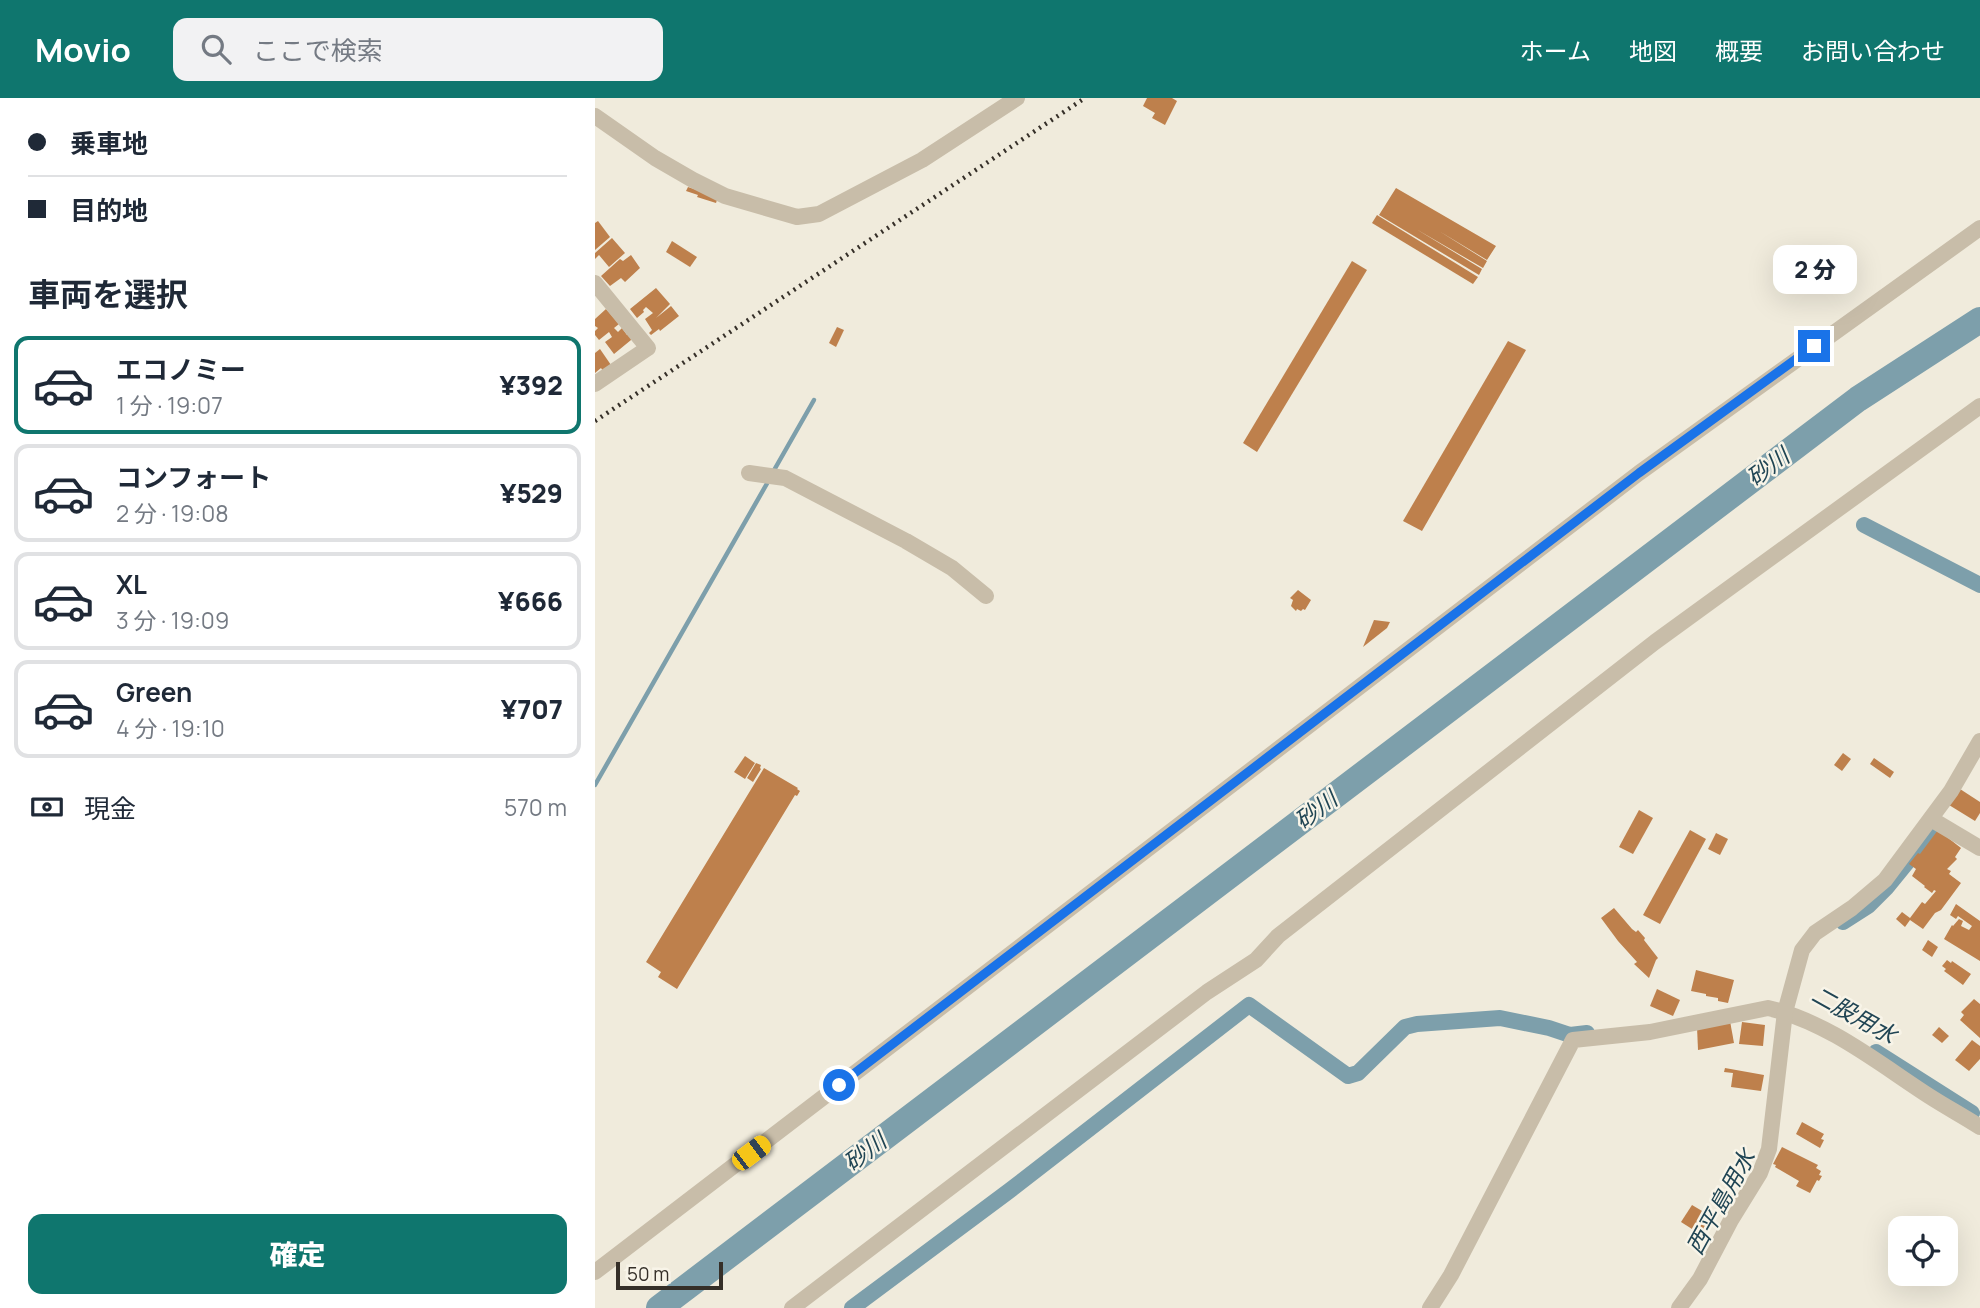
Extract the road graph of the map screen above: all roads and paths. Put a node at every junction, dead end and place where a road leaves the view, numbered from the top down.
1 (1017, 98) edge
2 (595, 116) edge
3 (1980, 228) edge
4 (595, 283) edge
5 (595, 384) edge
6 (1980, 406) edge
7 (749, 473) dead end
8 (986, 596) dead end
9 (1980, 741) edge
10 (1931, 819) junction
11 (1980, 848) edge
12 (1785, 1012) junction
13 (1980, 1127) edge
14 (595, 1272) edge
15 (792, 1308) edge
16 (1430, 1308) edge
17 (1679, 1308) edge

1 - 2 street
3 - 14 street
4 - 5 street
6 - 15 street
7 - 8 street
9 - 10 street
10 - 11 street
10 - 12 street
12 - 13 street
12 - 16 street
12 - 17 street

